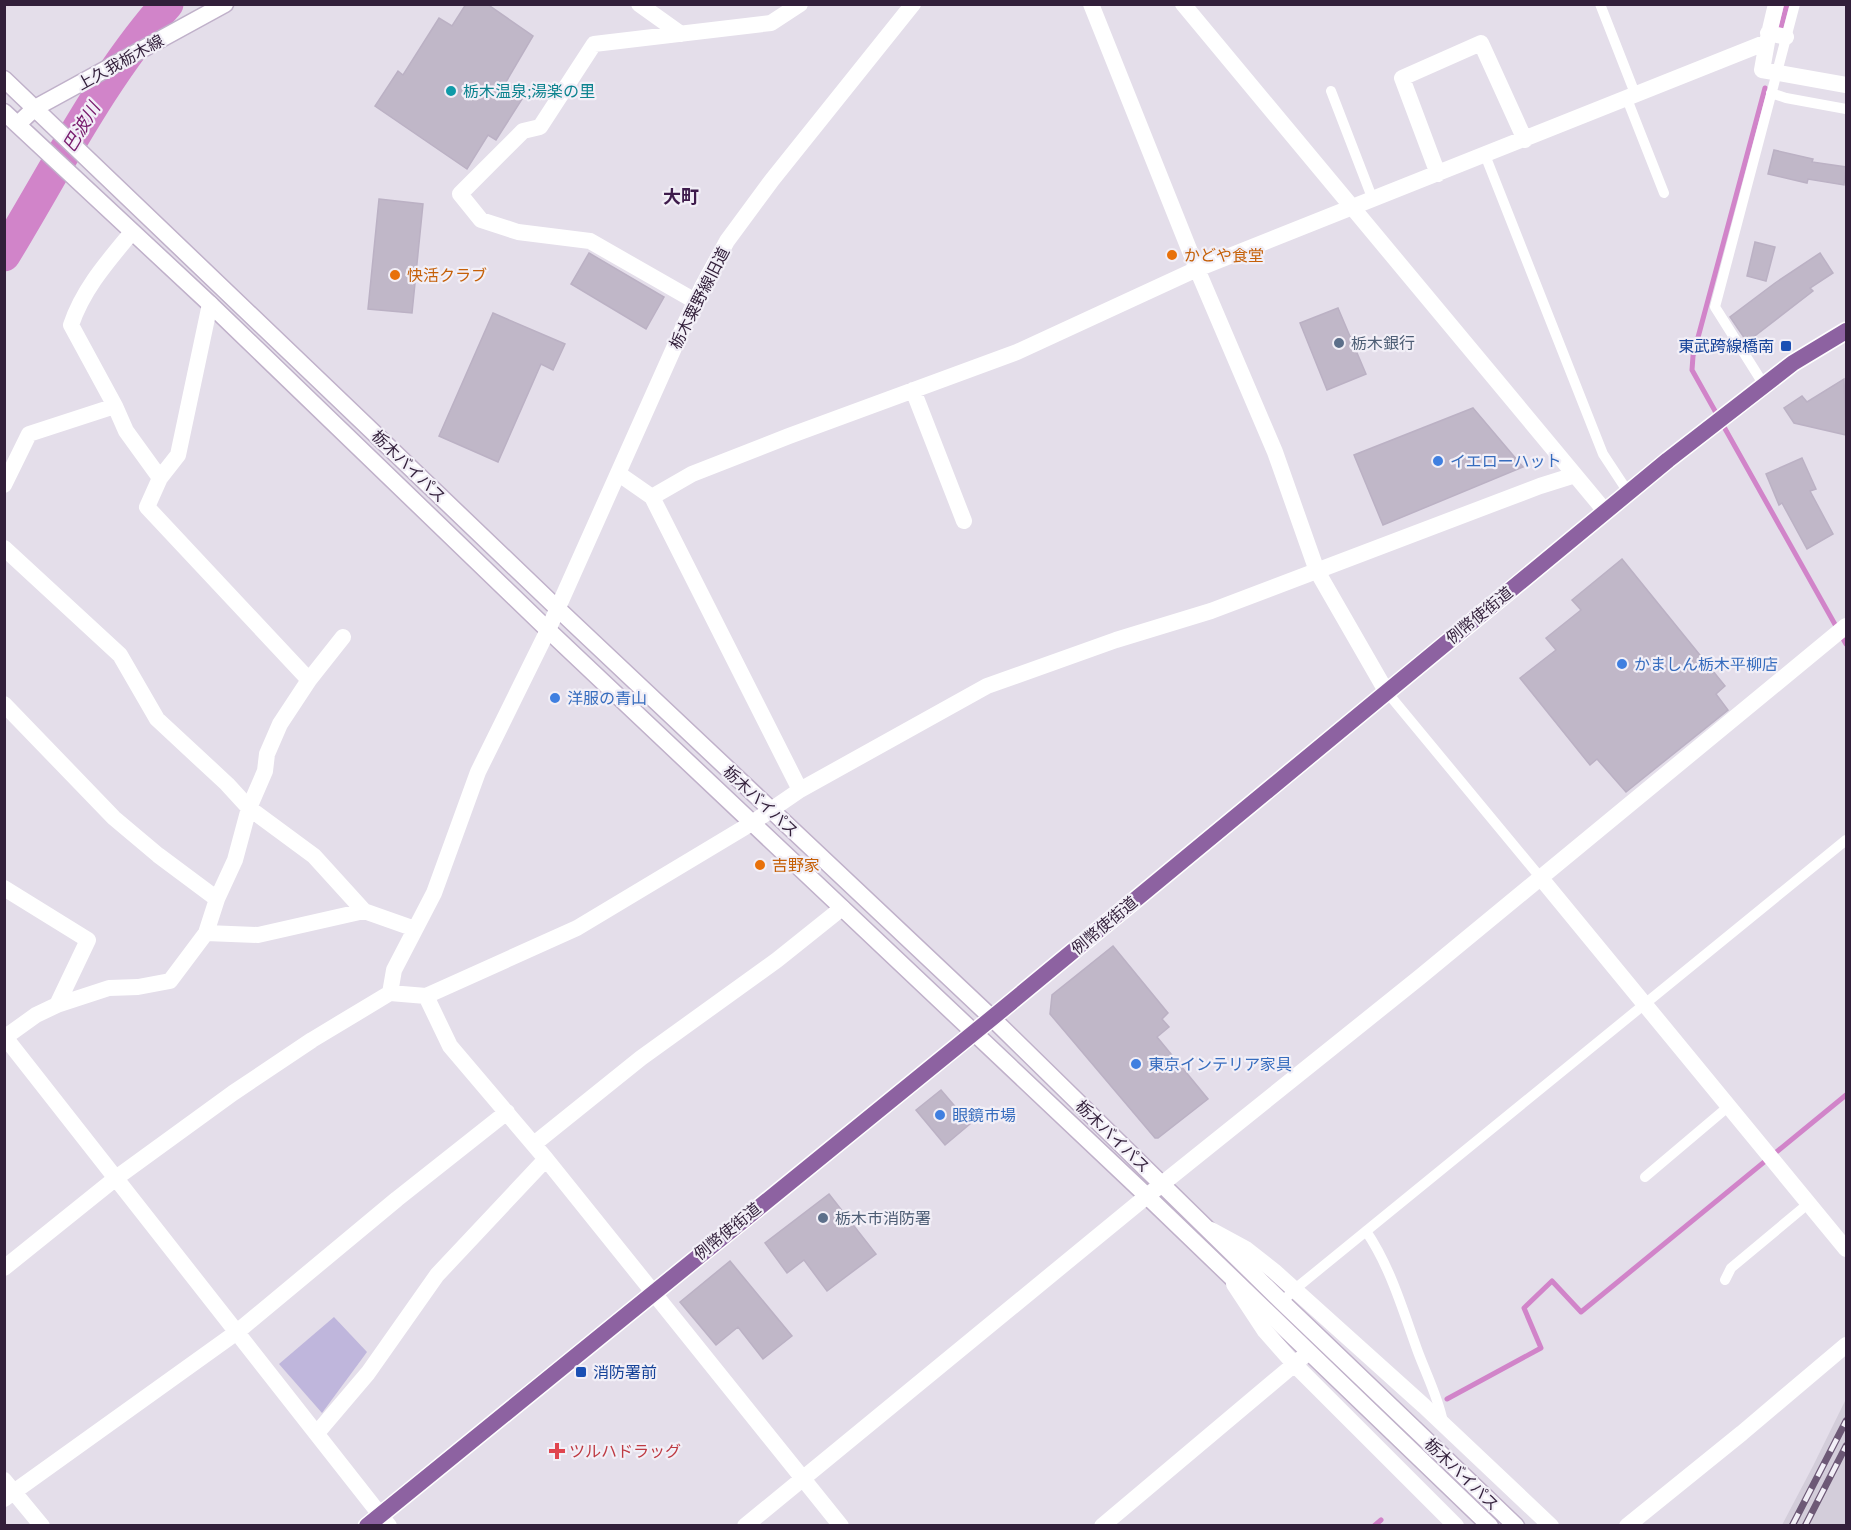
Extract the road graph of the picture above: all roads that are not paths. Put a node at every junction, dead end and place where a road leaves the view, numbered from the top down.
1 (225, 4) edge
2 (639, 4) edge
3 (800, 4) edge
4 (913, 4) edge
5 (1091, 4) edge
6 (1183, 4) edge
7 (1600, 4) edge
8 (1776, 4) edge
9 (1795, 4) edge
10 (681, 34) junction
11 (1768, 38) junction
12 (1786, 38) junction
13 (1776, 74) junction
14 (4, 79) edge
15 (1846, 85) edge
16 (1331, 91) dead end
17 (1771, 93) junction
18 (1632, 97) junction
19 (35, 108) junction
20 (1846, 109) edge
21 (4, 112) edge
22 (18, 124) junction
23 (1525, 140) junction
24 (1485, 155) junction
25 (1438, 174) junction
26 (1664, 193) dead end
27 (1373, 200) junction
28 (1354, 208) junction
29 (132, 232) junction
30 (1197, 268) junction
31 (695, 301) junction
32 (210, 304) junction
33 (1846, 334) edge
34 (1764, 385) junction
35 (913, 390) junction
36 (115, 406) junction
37 (619, 474) junction
38 (1575, 475) junction
39 (160, 478) junction
40 (4, 485) edge
41 (1628, 492) junction
42 (652, 497) junction
43 (1605, 511) junction
44 (964, 521) dead end
45 (4, 548) edge
46 (1317, 571) junction
47 (558, 609) junction
48 (1846, 626) edge
49 (548, 630) junction
50 (343, 637) dead end
51 (309, 680) junction
52 (1386, 692) junction
53 (4, 704) edge
54 (800, 790) junction
55 (249, 808) junction
56 (772, 811) junction
57 (752, 823) junction
58 (1846, 840) edge
59 (1540, 877) junction
60 (4, 888) edge
61 (217, 899) junction
62 (842, 909) junction
63 (364, 910) junction
64 (415, 929) junction
65 (206, 933) junction
66 (390, 993) junction
67 (426, 996) junction
68 (57, 1005) junction
69 (1645, 1005) junction
70 (992, 1018) junction
71 (973, 1033) junction
72 (5, 1037) edge
73 (1729, 1106) junction
74 (507, 1112) junction
75 (534, 1144) junction
76 (546, 1159) junction
77 (1645, 1177) dead end
78 (116, 1178) junction
79 (1163, 1184) junction
80 (1147, 1196) junction
81 (1809, 1203) junction
82 (1206, 1227) junction
83 (1366, 1232) junction
84 (1846, 1250) edge
85 (4, 1268) edge
86 (1227, 1273) junction
87 (1725, 1280) dead end
88 (1295, 1289) junction
89 (653, 1292) junction
90 (1282, 1302) junction
91 (237, 1332) junction
92 (1846, 1345) edge
93 (1307, 1352) junction
94 (1294, 1365) junction
95 (1443, 1424) junction
96 (316, 1433) junction
97 (803, 1478) junction
98 (8, 1490) edge
99 (379, 1522) edge
100 (42, 1526) edge
101 (745, 1526) edge
102 (841, 1526) edge
103 (1102, 1526) edge
104 (1456, 1526) edge
105 (1490, 1526) edge
106 (1516, 1526) edge
107 (1551, 1526) edge
108 (1627, 1526) edge

1 - 19 street, 上久我栃木線
2 - 10 street
3 - 10 street
4 - 31 street, 栃木粟野線旧道
5 - 30 street
6 - 28 street
7 - 18 lane
8 - 11 street
9 - 12 lane
10 - 31 street
11 - 12 street
11 - 13 street
11 - 18 street
12 - 13 lane
13 - 15 street
13 - 17 lane
14 - 19 street, 栃木バイパス
16 - 27 lane
17 - 20 lane
17 - 34 lane
18 - 23 street
18 - 26 lane
19 - 22 street, 上久我栃木線
19 - 47 street, 栃木バイパス
21 - 22 street, 栃木バイパス
22 - 29 street, 栃木バイパス
23 - 24 street
23 - 25 street
24 - 25 street
24 - 41 lane
25 - 27 street
27 - 28 street
28 - 30 street
28 - 38 street
29 - 32 street, 栃木バイパス
29 - 36 street
30 - 35 street
30 - 46 street
31 - 37 street, 栃木粟野線旧道
32 - 39 street
32 - 49 street, 栃木バイパス
33 - 34 main road, 例幣使街道
34 - 41 main road, 例幣使街道
35 - 42 street
35 - 44 street
36 - 39 street
36 - 40 street
37 - 42 street
37 - 47 street, 栃木粟野線旧道
38 - 43 street
38 - 46 street
39 - 51 street
41 - 43 main road, 例幣使街道
42 - 54 street
43 - 52 main road, 例幣使街道
45 - 55 street
46 - 52 street
46 - 54 street
47 - 49 street, 栃木粟野線旧道
47 - 56 street, 栃木バイパス
48 - 59 street
49 - 57 street, 栃木バイパス
49 - 64 street, 栃木粟野線旧道
50 - 51 street
51 - 55 street
52 - 59 lane
52 - 70 main road, 例幣使街道
53 - 61 street
54 - 56 street
55 - 61 street
55 - 63 street
56 - 57 street
56 - 70 street, 栃木バイパス
57 - 62 street, 栃木バイパス
57 - 67 street
58 - 69 lane
59 - 69 street
59 - 79 street
60 - 68 street
61 - 65 street
62 - 71 street, 栃木バイパス
62 - 75 street
63 - 64 street
63 - 65 street
64 - 66 street, 栃木粟野線旧道
65 - 68 street
66 - 67 street
66 - 78 street
67 - 74 street
68 - 72 street
69 - 73 street
69 - 83 lane
70 - 71 main road, 例幣使街道
70 - 79 street, 栃木バイパス
71 - 80 street, 栃木バイパス
71 - 89 main road, 例幣使街道
72 - 78 street
73 - 77 lane
73 - 81 street
74 - 75 street
74 - 91 street
75 - 76 street
76 - 89 street
76 - 96 street
78 - 85 street
78 - 91 street
79 - 80 street
79 - 82 street, 栃木バイパス
80 - 86 street, 栃木バイパス
80 - 97 street
81 - 84 street
81 - 87 lane
82 - 88 street
82 - 90 street, 栃木バイパス
83 - 88 lane
83 - 95 lane
86 - 93 street, 栃木バイパス
86 - 94 street
88 - 90 lane
88 - 95 street
89 - 97 street
89 - 99 main road, 例幣使街道
90 - 106 street, 栃木バイパス
91 - 96 street
91 - 98 street
92 - 108 street
93 - 94 street
93 - 105 street, 栃木バイパス
94 - 103 street
94 - 104 street
95 - 107 street
96 - 99 street
97 - 101 street
97 - 102 street
98 - 100 street

